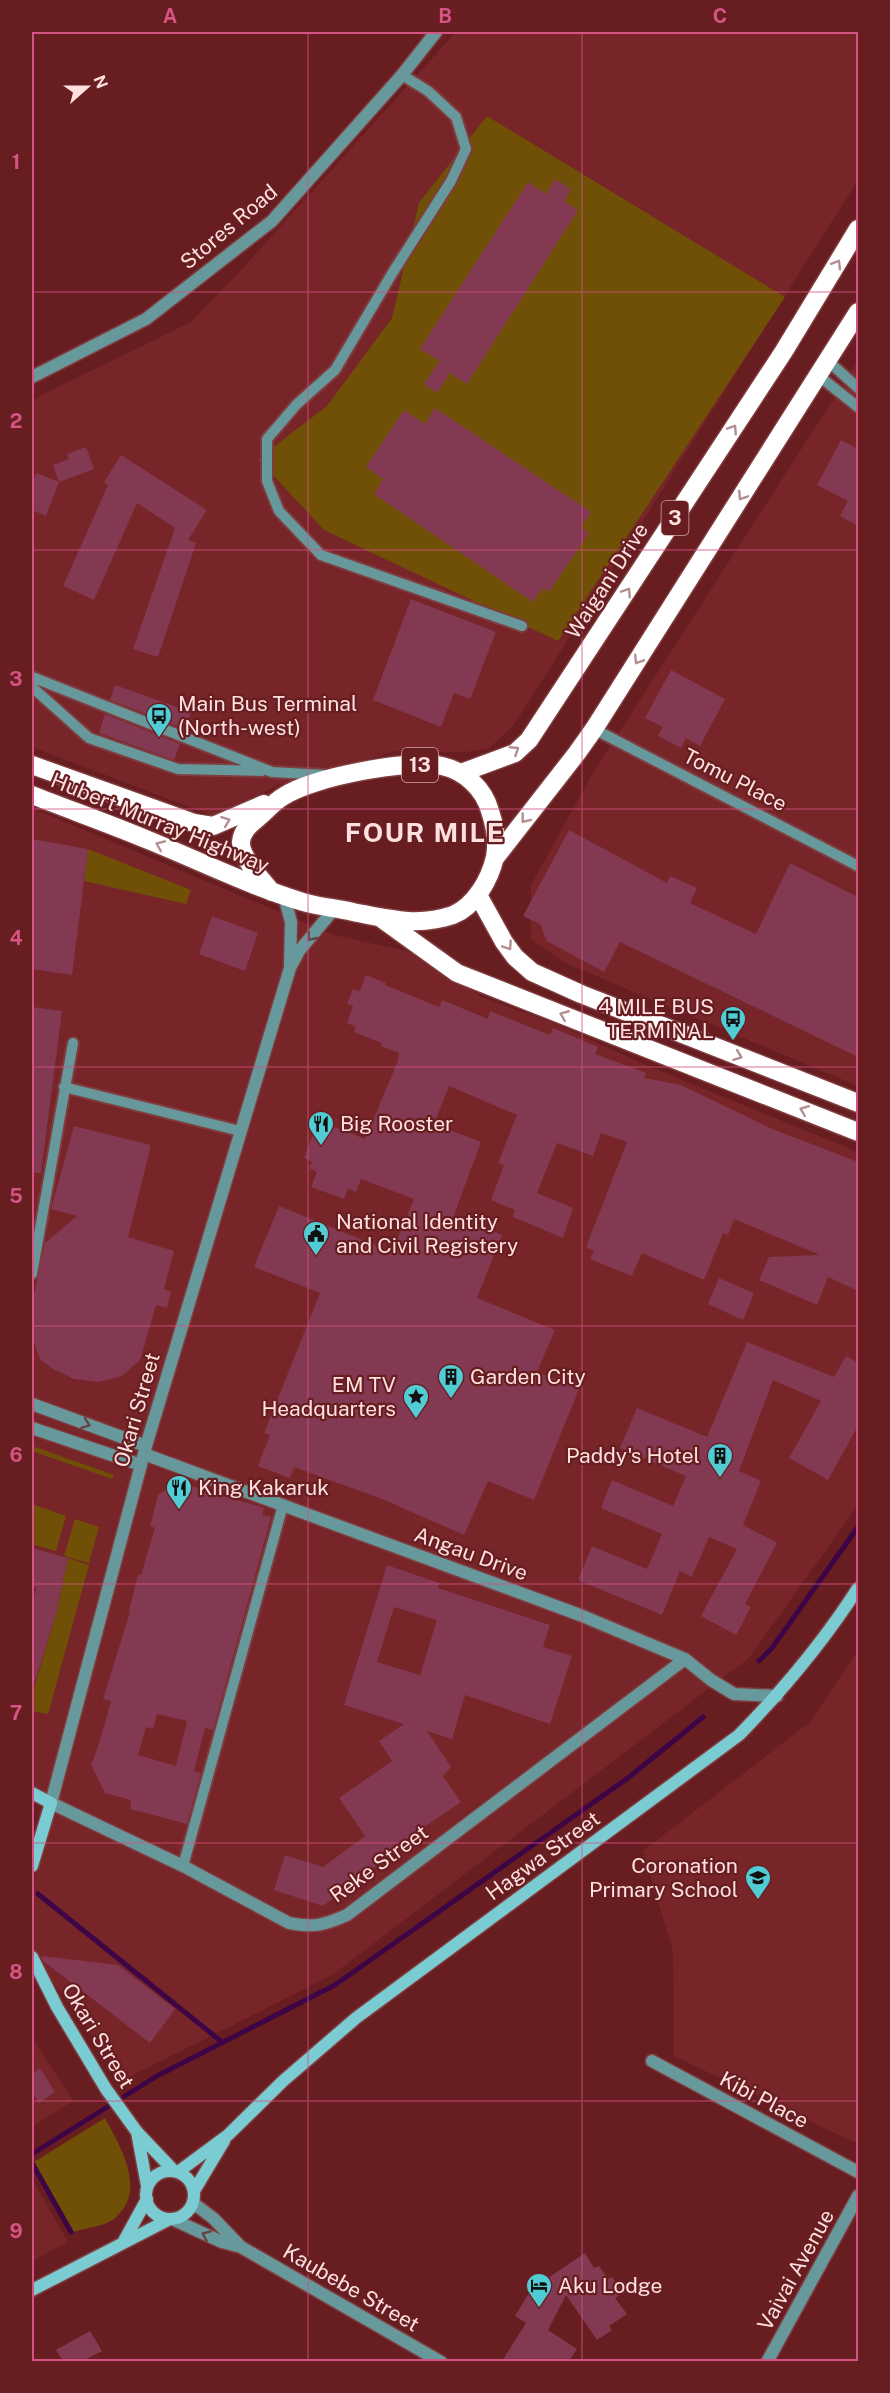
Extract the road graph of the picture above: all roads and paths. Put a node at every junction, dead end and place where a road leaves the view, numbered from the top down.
1 (436, 32) edge
2 (402, 75) junction
3 (858, 229) edge
4 (858, 312) edge
5 (824, 369) junction
6 (32, 377) edge
7 (858, 388) edge
8 (858, 407) edge
9 (522, 626) dead end
10 (32, 677) edge
11 (32, 687) edge
12 (594, 729) junction
13 (32, 765) edge
14 (272, 772) junction
15 (461, 773) junction
16 (338, 776) junction
17 (32, 795) edge
18 (285, 795) junction
19 (495, 858) junction
20 (858, 866) edge
21 (278, 894) junction
22 (478, 896) junction
23 (335, 908) junction
24 (381, 918) junction
25 (290, 968) junction
26 (73, 1043) dead end
27 (64, 1087) junction
28 (858, 1103) edge
29 (240, 1131) junction
30 (858, 1132) edge
31 (32, 1274) edge
32 (32, 1404) edge
33 (32, 1428) edge
34 (144, 1455) junction
35 (283, 1505) junction
36 (858, 1588) edge
37 (685, 1659) junction
38 (777, 1696) junction
39 (32, 1793) edge
40 (51, 1803) junction
41 (32, 1866) edge
42 (183, 1866) junction
43 (32, 1957) edge
44 (652, 2061) dead end
45 (137, 2132) junction
46 (228, 2135) junction
47 (176, 2171) junction
48 (858, 2172) edge
49 (147, 2192) junction
50 (858, 2196) edge
51 (193, 2197) junction
52 (171, 2219) junction
53 (124, 2241) junction
54 (242, 2247) junction
55 (32, 2290) edge
56 (441, 2361) edge
57 (768, 2361) edge

1 - 2 street, Stores Road
2 - 6 street, Stores Road
2 - 9 lane
15 -> 3 highway, Waigani Drive / 3
4 - 5 highway, 3
5 - 7 lane
5 - 8 lane
5 -> 12 highway, 3
10 - 14 lane
11 - 14 lane
12 -> 19 highway, 3
12 - 20 lane, Tomu Place
13 -> 18 highway, Hubert Murray Highway / 13
14 - 16 lane
15 - 16 highway, 13
15 - 19 highway, 13
16 - 18 highway, 13
21 -> 17 highway, Hubert Murray Highway
18 - 21 highway, 13
19 - 22 highway, 13
21 - 23 highway
21 - 25 street, Okari Street
22 - 24 highway
22 -> 28 highway
23 - 24 highway
23 -> 25 street, Okari Street
30 -> 24 highway
25 - 29 street, Okari Street
26 - 27 lane
27 - 29 lane
27 - 31 lane
29 - 34 street, Okari Street
32 -> 34 street, Angau Drive
33 - 34 street
34 - 35 street, Angau Drive
34 - 40 street, Okari Street
35 - 37 street, Angau Drive
35 - 42 lane
36 - 38 street, Hagwa Street
37 - 38 street, Angau Drive
37 - 42 street, Reke Street
38 - 46 street, Hagwa Street
39 - 40 street, Reke Street
40 - 41 street, Okari Street
40 - 42 street, Reke Street
43 - 45 street, Okari Street
44 - 48 street, Kibi Place
45 - 47 street, Okari Street
45 - 49 street, Okari Street
46 - 47 street, Hagwa Street
46 - 51 street, Hagwa Street
47 - 49 street
47 - 51 street
49 - 52 street
49 - 53 street
50 - 57 street, Vaivai Avenue
51 - 52 street
51 - 54 street, Kaubebe Street
52 - 53 street
54 -> 52 street, Kaubebe Street
53 - 55 street
54 - 56 street, Kaubebe Street

